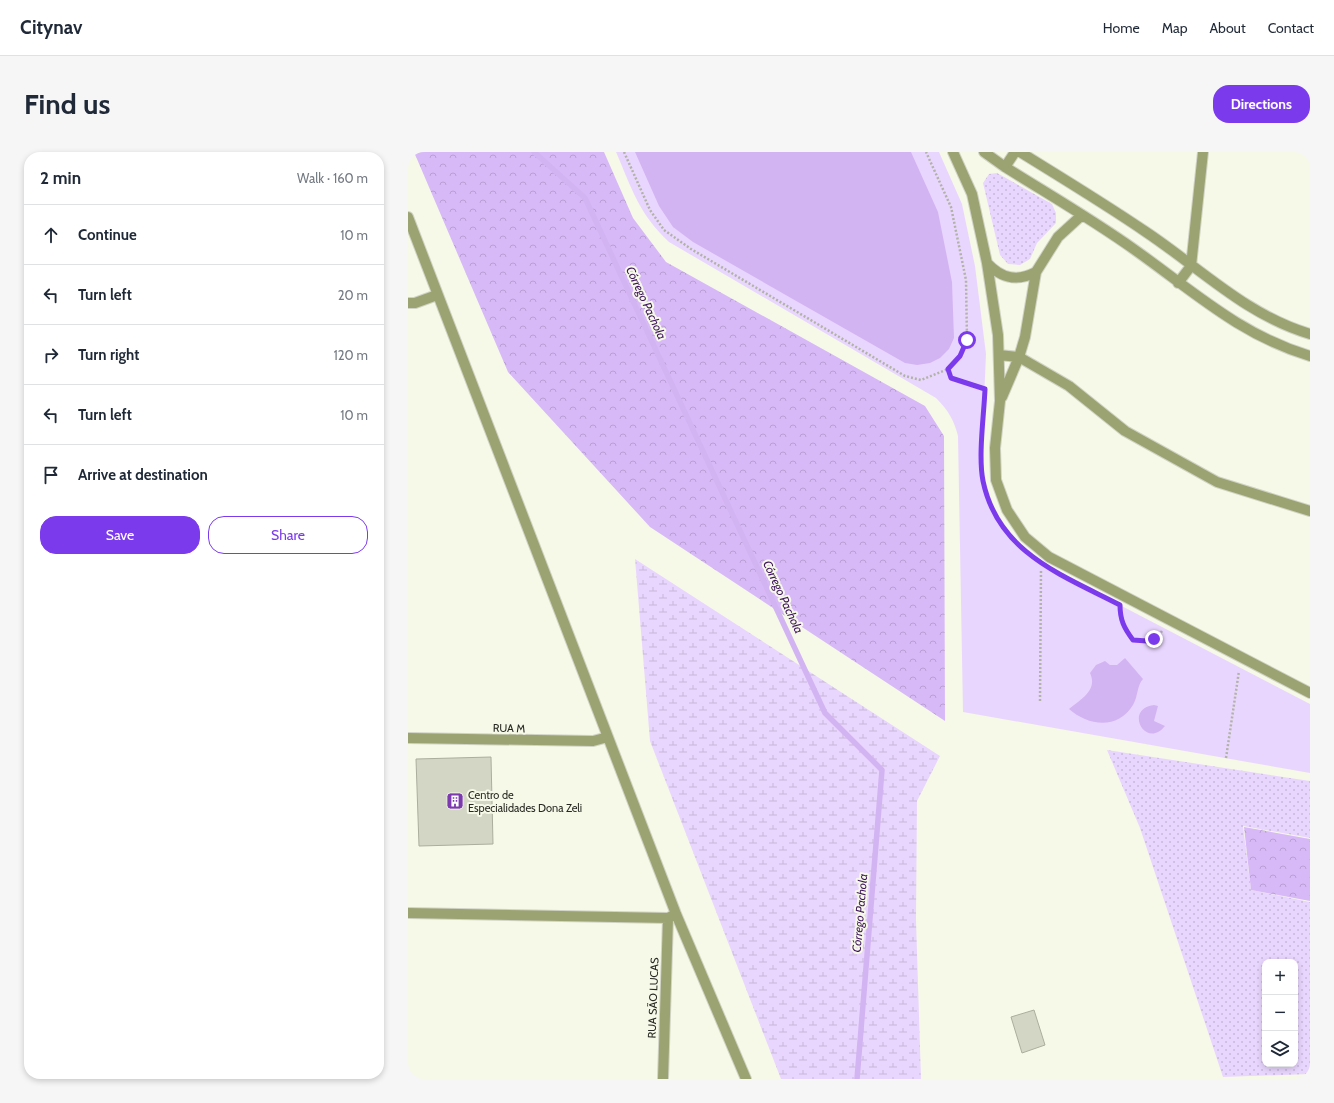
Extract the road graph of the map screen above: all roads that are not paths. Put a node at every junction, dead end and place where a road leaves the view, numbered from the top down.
1 (953, 152) edge
2 (984, 152) edge
3 (1015, 152) edge
4 (1020, 152) edge
5 (1203, 152) edge
6 (1005, 167) junction
7 (1082, 215) junction
8 (408, 217) edge
9 (987, 263) junction
10 (1191, 266) junction
11 (1036, 272) junction
12 (1178, 283) junction
13 (437, 295) junction
14 (408, 303) edge
15 (1310, 334) edge
16 (1000, 355) junction
17 (1310, 356) edge
18 (1019, 357) junction
19 (1000, 402) junction
20 (1310, 511) edge
21 (1310, 693) edge
22 (608, 737) junction
23 (408, 738) edge
24 (408, 913) edge
25 (672, 916) junction
26 (663, 1079) edge
27 (746, 1079) edge

1 - 9 street
2 - 6 street
3 - 6 street
4 - 10 street
5 - 10 street
6 - 7 street
7 - 11 street
7 - 12 street
8 - 13 street
9 - 11 street
9 - 16 street
10 - 12 street
10 - 15 street
11 - 18 street
12 - 17 street
13 - 14 street
13 - 22 street
16 - 18 street
16 - 19 street
18 - 19 street
18 - 20 street
19 - 21 street
22 - 23 street, RUA M
22 - 25 street
24 - 25 street
25 - 26 street, RUA SÃO LUCAS
25 - 27 street

